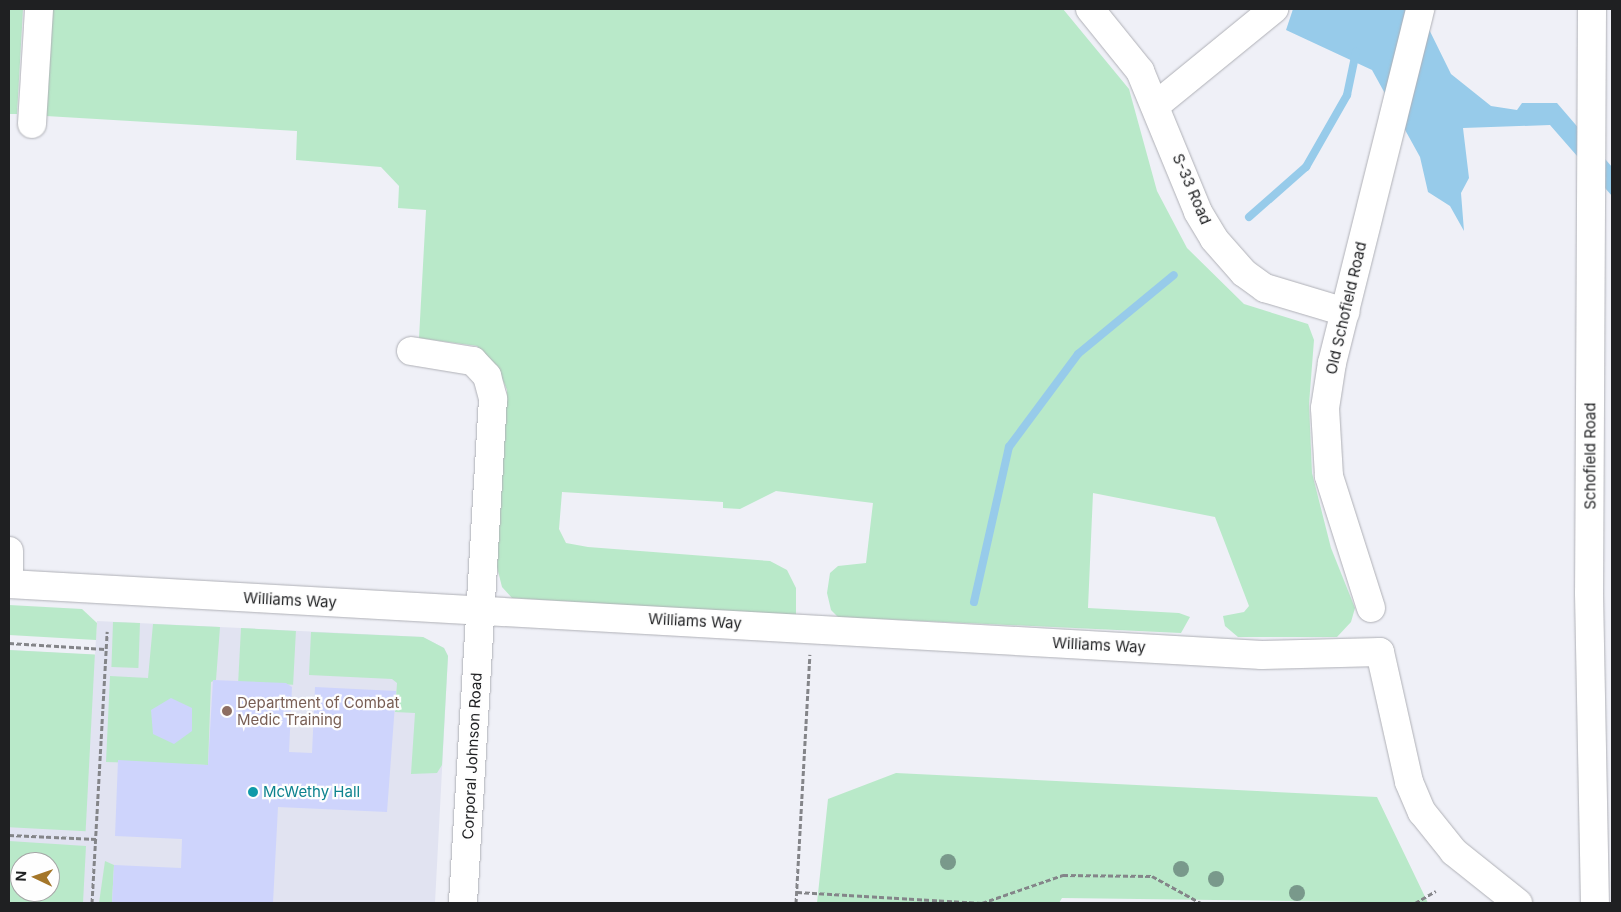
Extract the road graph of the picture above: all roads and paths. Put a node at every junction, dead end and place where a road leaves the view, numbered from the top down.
1 (39, 9) edge
2 (1090, 9) edge
3 (1274, 9) edge
4 (1420, 9) edge
5 (1592, 9) edge
6 (1155, 106) junction
7 (32, 124) dead end
8 (1345, 312) junction
9 (411, 351) dead end
10 (9, 551) edge
11 (9, 584) edge
12 (1370, 608) dead end
13 (480, 610) junction
14 (812, 628) junction
15 (107, 630) dead end
16 (9, 643) edge
17 (106, 649) junction
18 (9, 836) edge
19 (96, 839) junction
20 (1436, 891) dead end
21 (797, 892) junction
22 (92, 903) edge
23 (463, 903) edge
24 (796, 903) edge
25 (1201, 903) edge
26 (1415, 903) edge
27 (1518, 903) edge
28 (1595, 903) edge

1 - 7 street
2 - 6 street, S-33 Road
3 - 6 street
4 - 8 street, Old Schofield Road
5 - 28 street, Schofield Road
6 - 8 street, S-33 Road
8 - 12 street, Old Schofield Road
9 - 13 street, Corporal Johnson Road
10 - 11 street
11 - 13 street, Williams Way
13 - 14 street, Williams Way
13 - 23 street, Corporal Johnson Road
14 - 21 path
14 - 27 street, Williams Way
15 - 17 path
16 - 17 path
17 - 19 path
18 - 19 path
19 - 22 path
20 - 26 path
21 - 24 path
21 - 25 path

